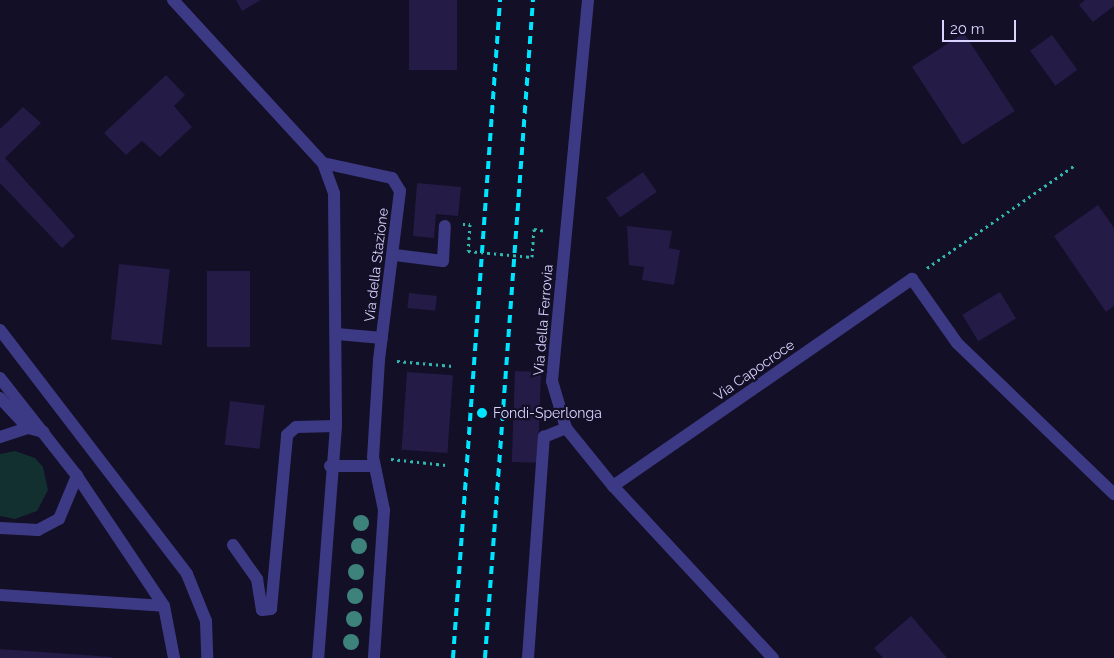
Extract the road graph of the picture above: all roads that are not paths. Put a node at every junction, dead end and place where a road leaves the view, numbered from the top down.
1 (173, 0) edge
2 (588, 0) edge
3 (323, 163) junction
4 (445, 226) dead end
5 (395, 255) junction
6 (0, 330) edge
7 (337, 334) junction
8 (382, 338) junction
9 (0, 378) edge
10 (0, 398) edge
11 (336, 426) junction
12 (28, 428) junction
13 (566, 428) junction
14 (44, 432) junction
15 (0, 437) edge
16 (373, 461) junction
17 (330, 466) junction
18 (77, 476) junction
19 (613, 486) junction
20 (1114, 494) edge
21 (0, 528) edge
22 (233, 545) dead end
23 (0, 595) edge
24 (164, 606) junction
25 (174, 658) edge
26 (208, 658) edge
27 (318, 658) edge
28 (374, 658) edge
29 (528, 658) edge
30 (773, 658) edge

1 - 3 street
2 - 13 street, Via della Ferrovia
3 - 5 street, Via della Stazione
3 - 7 street
4 - 5 street
5 - 8 street, Via della Stazione
6 - 26 street
7 - 8 street, Via della Stazione
7 - 11 street
8 - 16 street, Via della Stazione
9 - 14 street
10 - 12 street
11 - 17 street
11 - 22 street
12 - 14 street
12 - 15 street
13 - 19 street
13 - 29 street
14 - 18 street
16 - 17 street
16 - 28 street, Via della Stazione
17 - 27 street
18 - 21 street
18 - 24 street
19 - 20 street, Via Capocroce
19 - 30 street
23 - 24 street
24 - 25 street

